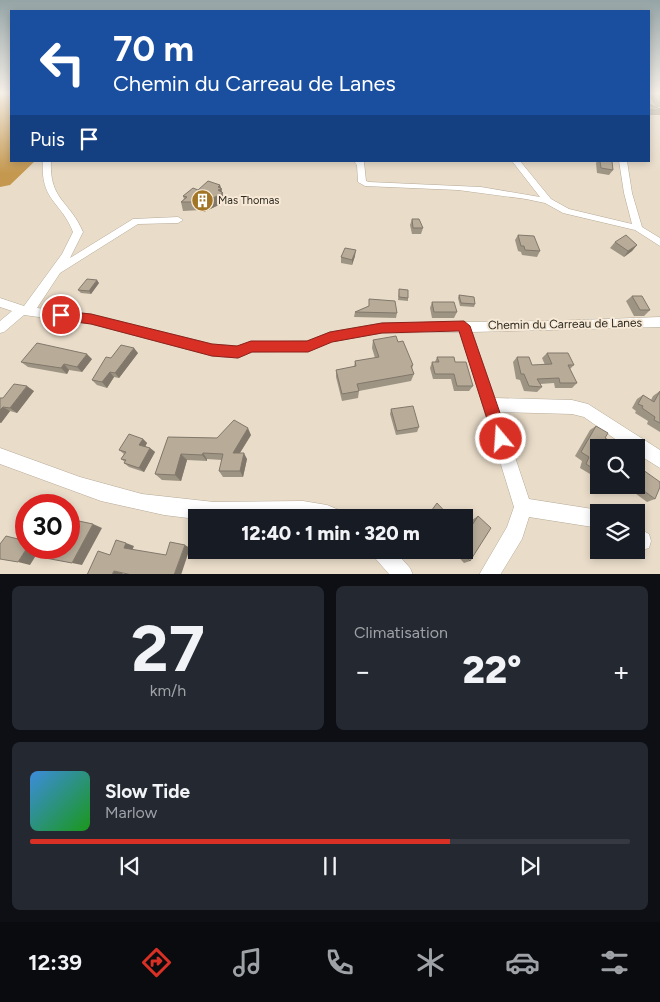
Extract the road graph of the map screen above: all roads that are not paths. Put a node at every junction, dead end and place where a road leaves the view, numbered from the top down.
1 (46, 162) edge
2 (359, 162) edge
3 (517, 162) edge
4 (623, 162) edge
5 (548, 201) junction
6 (178, 220) dead end
7 (638, 228) junction
8 (660, 243) edge
9 (54, 273) junction
10 (0, 302) edge
11 (24, 310) junction
12 (660, 322) edge
13 (464, 326) junction
14 (0, 328) edge
15 (490, 405) junction
16 (0, 456) edge
17 (660, 460) edge
18 (523, 507) junction
19 (204, 509) edge
20 (590, 518) edge
21 (389, 559) edge
22 (403, 574) edge
23 (489, 574) edge

1 - 9 street
2 - 5 street
3 - 5 street
4 - 7 street
5 - 7 street
6 - 9 street
7 - 8 street
9 - 11 street
10 - 11 street, Chemin du Carreau de Lanes
11 - 13 street, Chemin du Carreau de Lanes
11 - 14 street
12 - 13 street, Chemin du Carreau de Lanes
13 - 15 street
15 - 17 street
15 - 18 street
16 - 19 street
18 - 20 street
18 - 23 street
21 - 22 street

